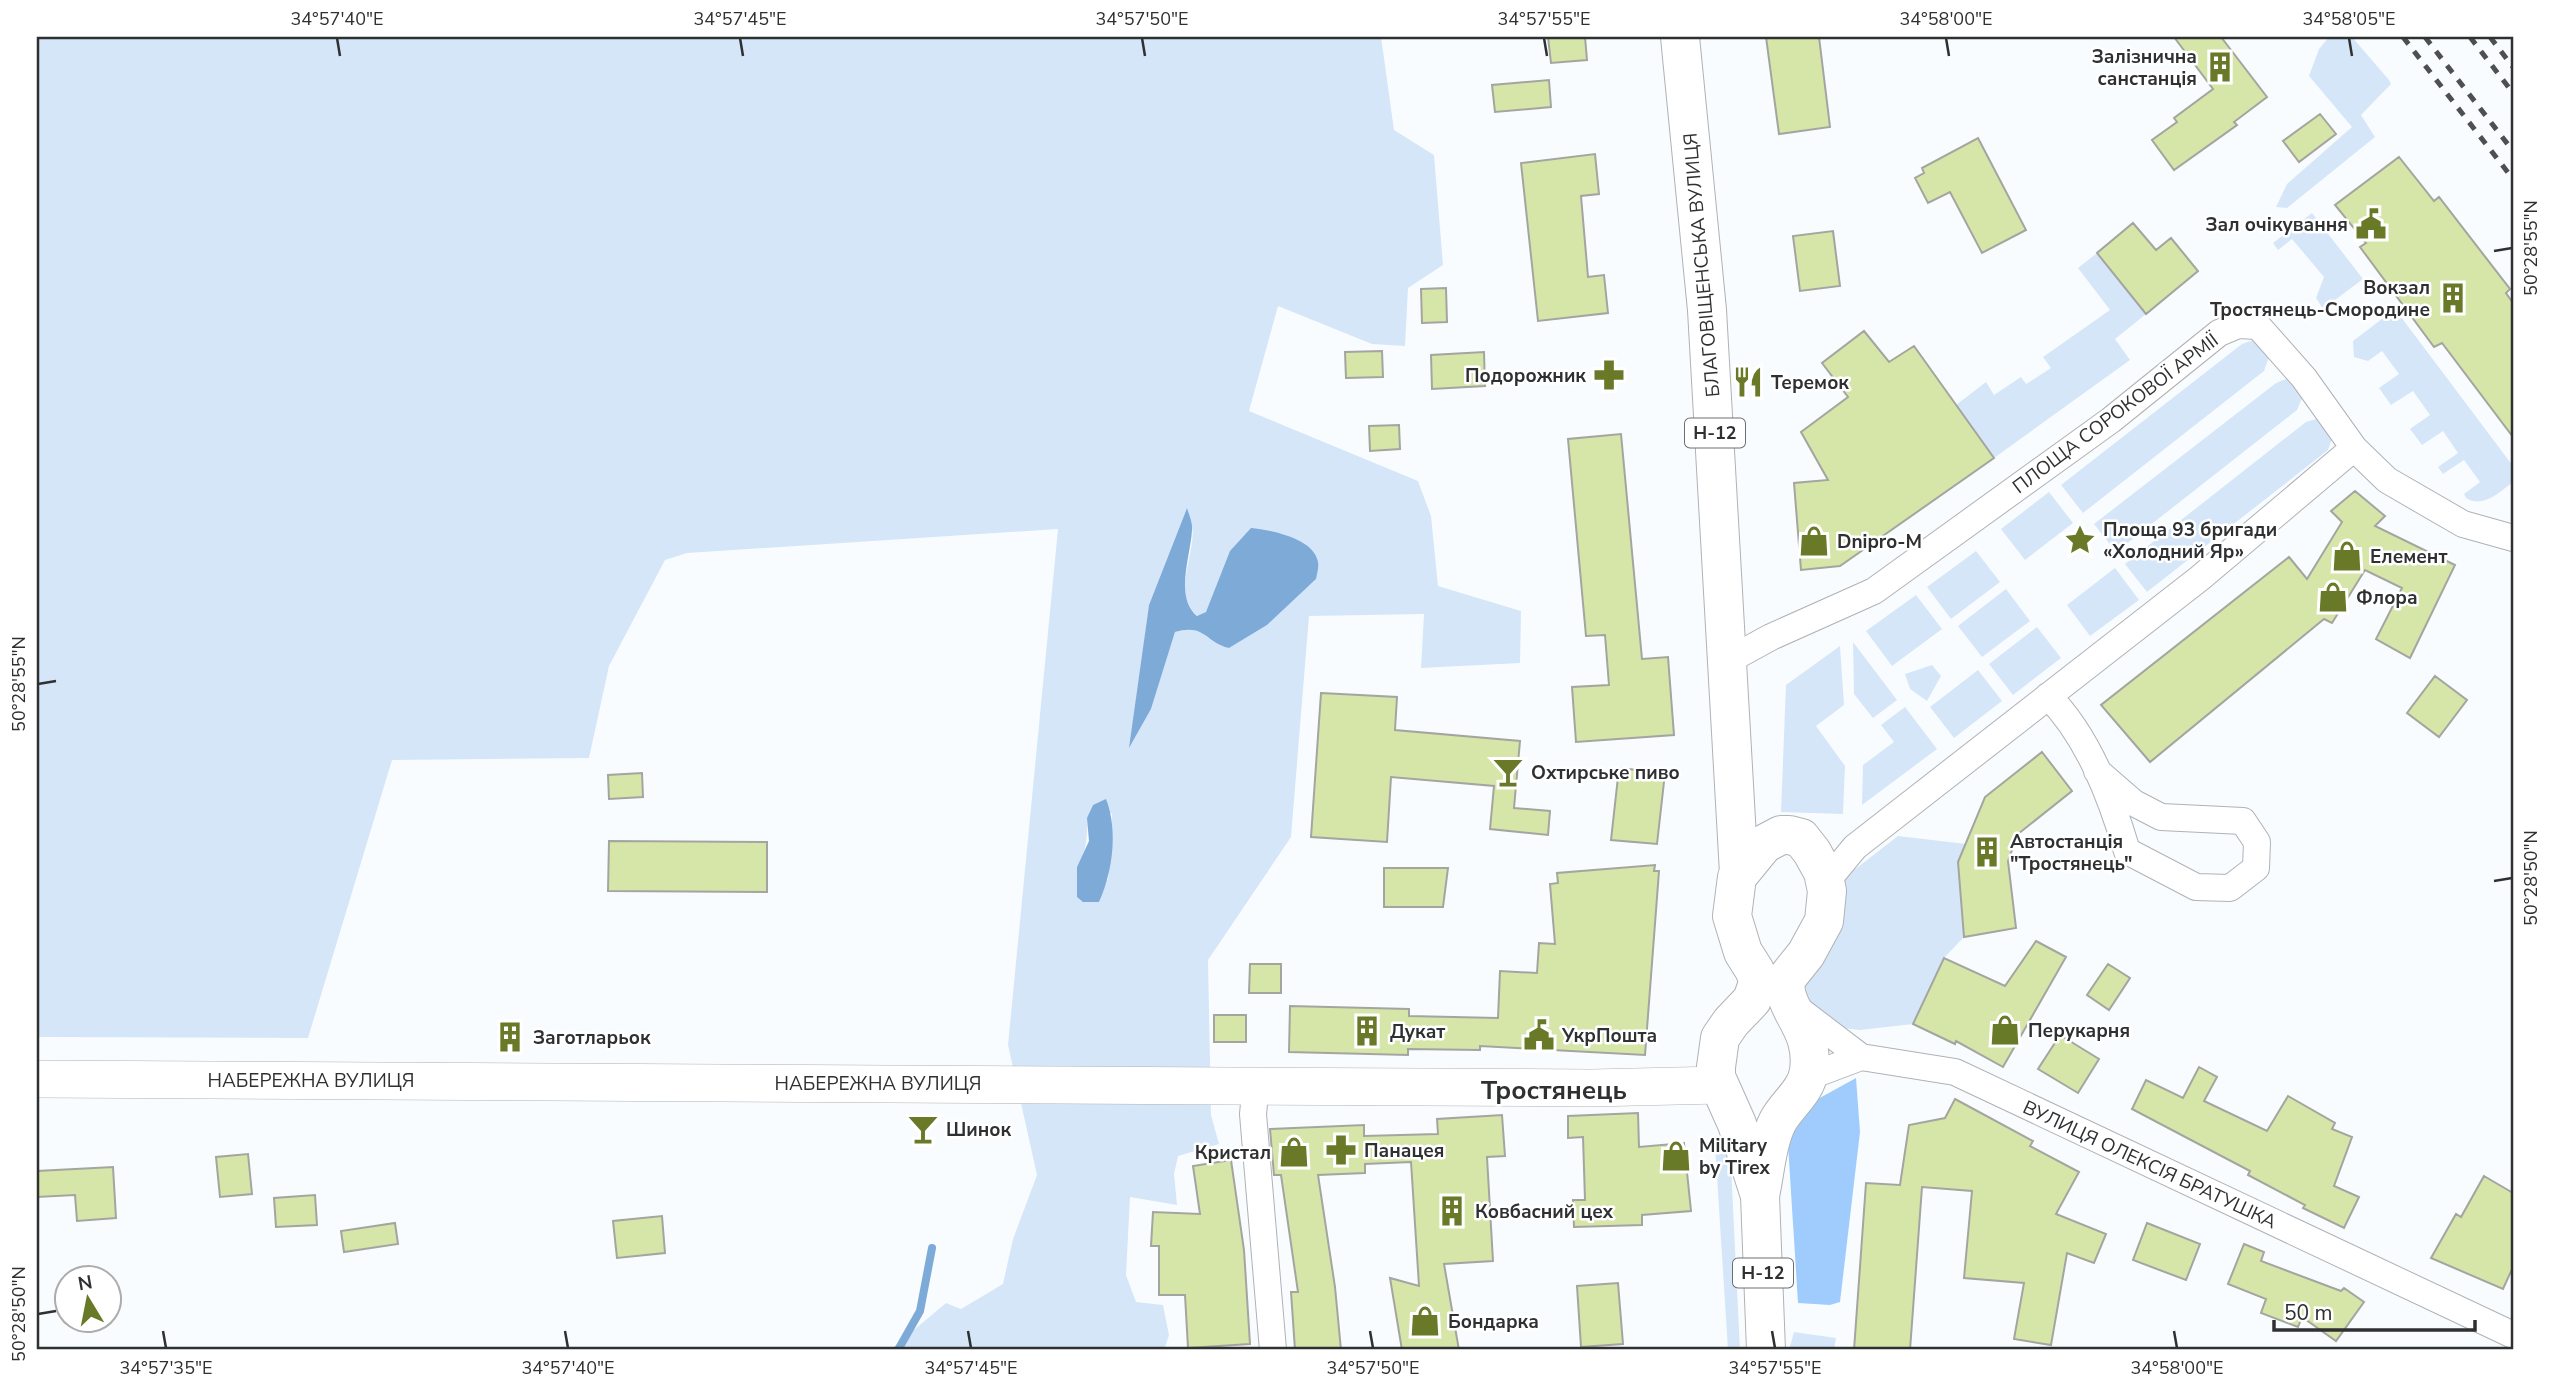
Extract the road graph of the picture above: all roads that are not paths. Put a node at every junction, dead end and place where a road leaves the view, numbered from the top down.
1 (1680, 37) edge
2 (2354, 448) junction
3 (2513, 538) edge
4 (1728, 660) junction
5 (2048, 696) junction
6 (2096, 771) junction
7 (1735, 780) junction
8 (1782, 839) junction
9 (1855, 847) junction
10 (1826, 882) junction
11 (1790, 985) junction
12 (1861, 1057) junction
13 (1808, 1077) junction
14 (37, 1079) edge
15 (1256, 1084) junction
16 (1719, 1085) junction
17 (1737, 1124) junction
18 (1776, 1124) junction
19 (1759, 1196) junction
20 (2513, 1335) edge
21 (1273, 1350) edge
22 (1766, 1350) edge

1 - 4 main road, БЛАГОВІЩЕНСЬКА ВУЛИЦЯ / Н-12
2 - 3 street, ПЛОЩА СОРОКОВОЇ АРМІЇ
2 - 4 street, ПЛОЩА СОРОКОВОЇ АРМІЇ
2 - 5 street
4 - 7 main road, БЛАГОВІЩЕНСЬКА ВУЛИЦЯ / Н-12
5 - 6 street
5 - 9 street
6 - 6 street
7 - 8 main road, БЛАГОВІЩЕНСЬКА ВУЛИЦЯ / Н-12
7 - 8 main road
8 - 9 street
8 - 10 main road, БЛАГОВІЩЕНСЬКА ВУЛИЦЯ / Н-12
8 - 16 main road, Н-12
9 - 10 street
10 - 11 main road, БЛАГОВІЩЕНСЬКА ВУЛИЦЯ / Н-12
11 - 12 street, ВУЛИЦЯ ОЛЕКСІЯ БРАТУШКА
11 - 13 main road
12 - 13 street
12 - 20 street, ВУЛИЦЯ ОЛЕКСІЯ БРАТУШКА
13 - 18 main road, Н-12
14 - 15 main road, НАБЕРЕЖНА ВУЛИЦЯ
15 - 16 main road, НАБЕРЕЖНА ВУЛИЦЯ
15 - 21 street
16 - 17 main road, Н-12
17 - 18 main road
17 - 19 main road, Н-12
18 - 19 main road, Н-12
19 - 22 main road, Н-12

